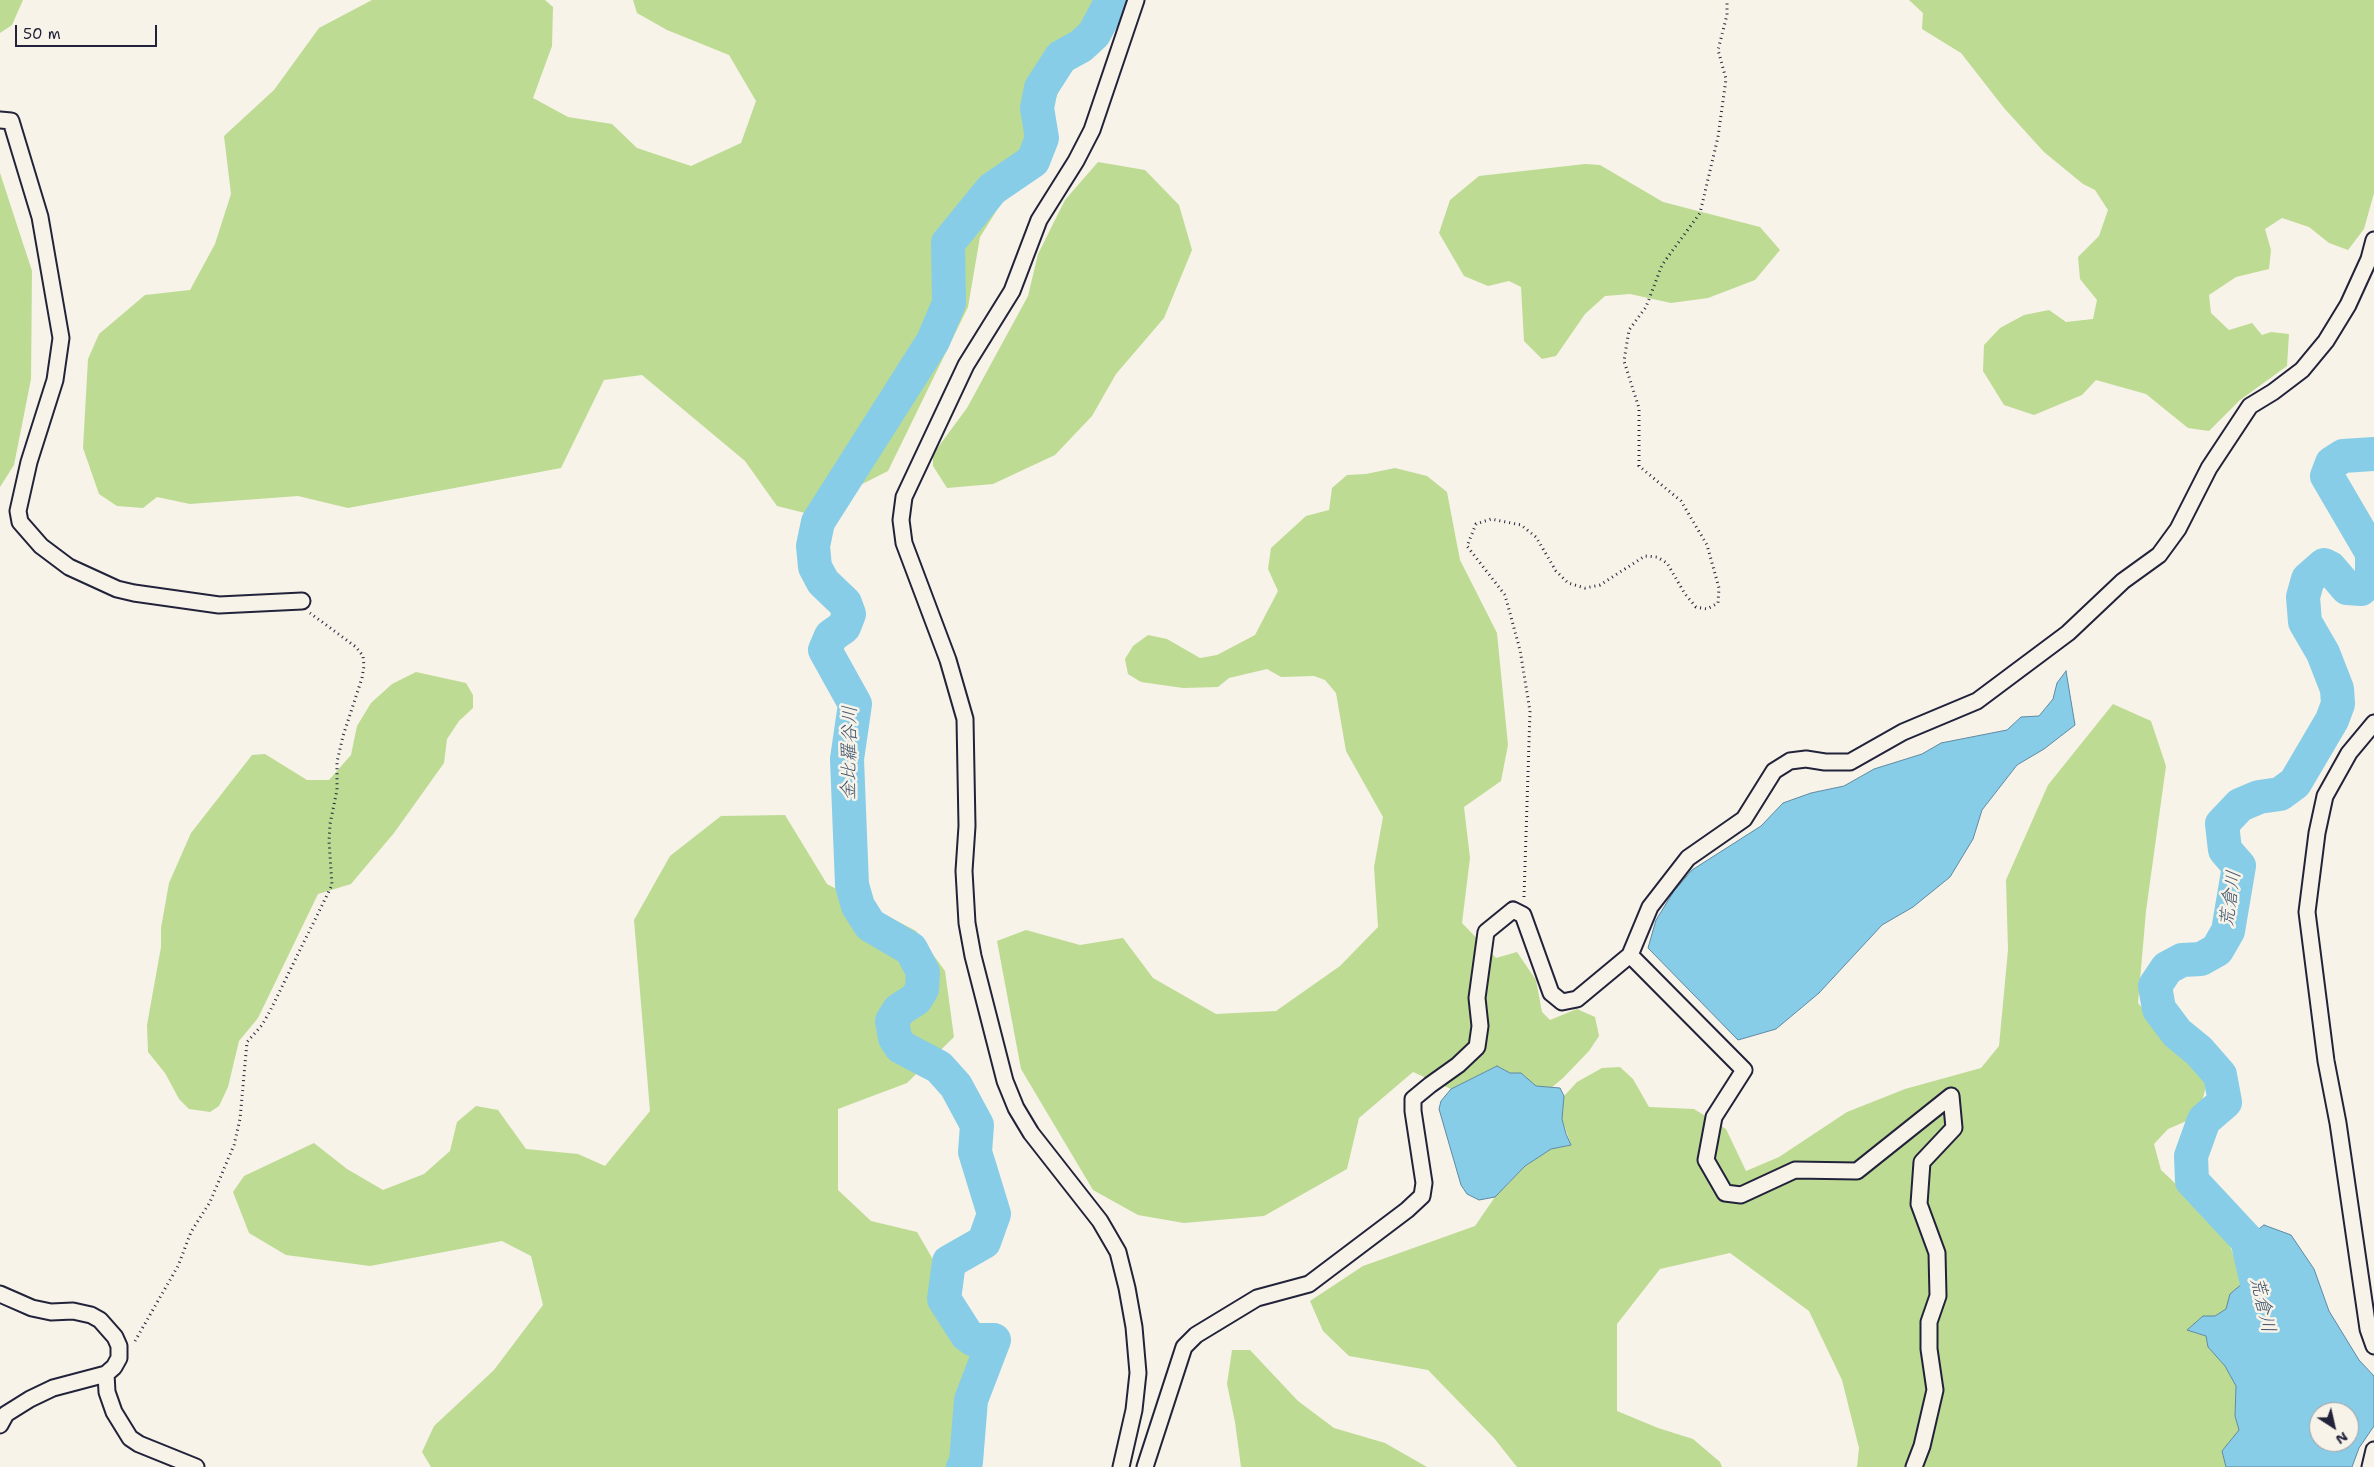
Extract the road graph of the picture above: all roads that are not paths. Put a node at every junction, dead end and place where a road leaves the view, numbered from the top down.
1 (1136, 0) edge
2 (0, 120) edge
3 (2374, 240) edge
4 (302, 602) road end
5 (2374, 723) edge
6 (1630, 955) junction
7 (0, 1294) edge
8 (2374, 1346) edge
9 (106, 1374) junction
10 (2, 1416) edge
11 (2374, 1450) edge
12 (196, 1467) edge
13 (1121, 1467) edge
14 (1145, 1467) edge
15 (1914, 1467) edge
16 (2370, 1467) edge

1 - 13 street
2 - 4 street
3 - 6 street
5 - 8 street
6 - 14 street
6 - 15 street
7 - 9 street
9 - 10 street
9 - 12 street
11 - 16 street

